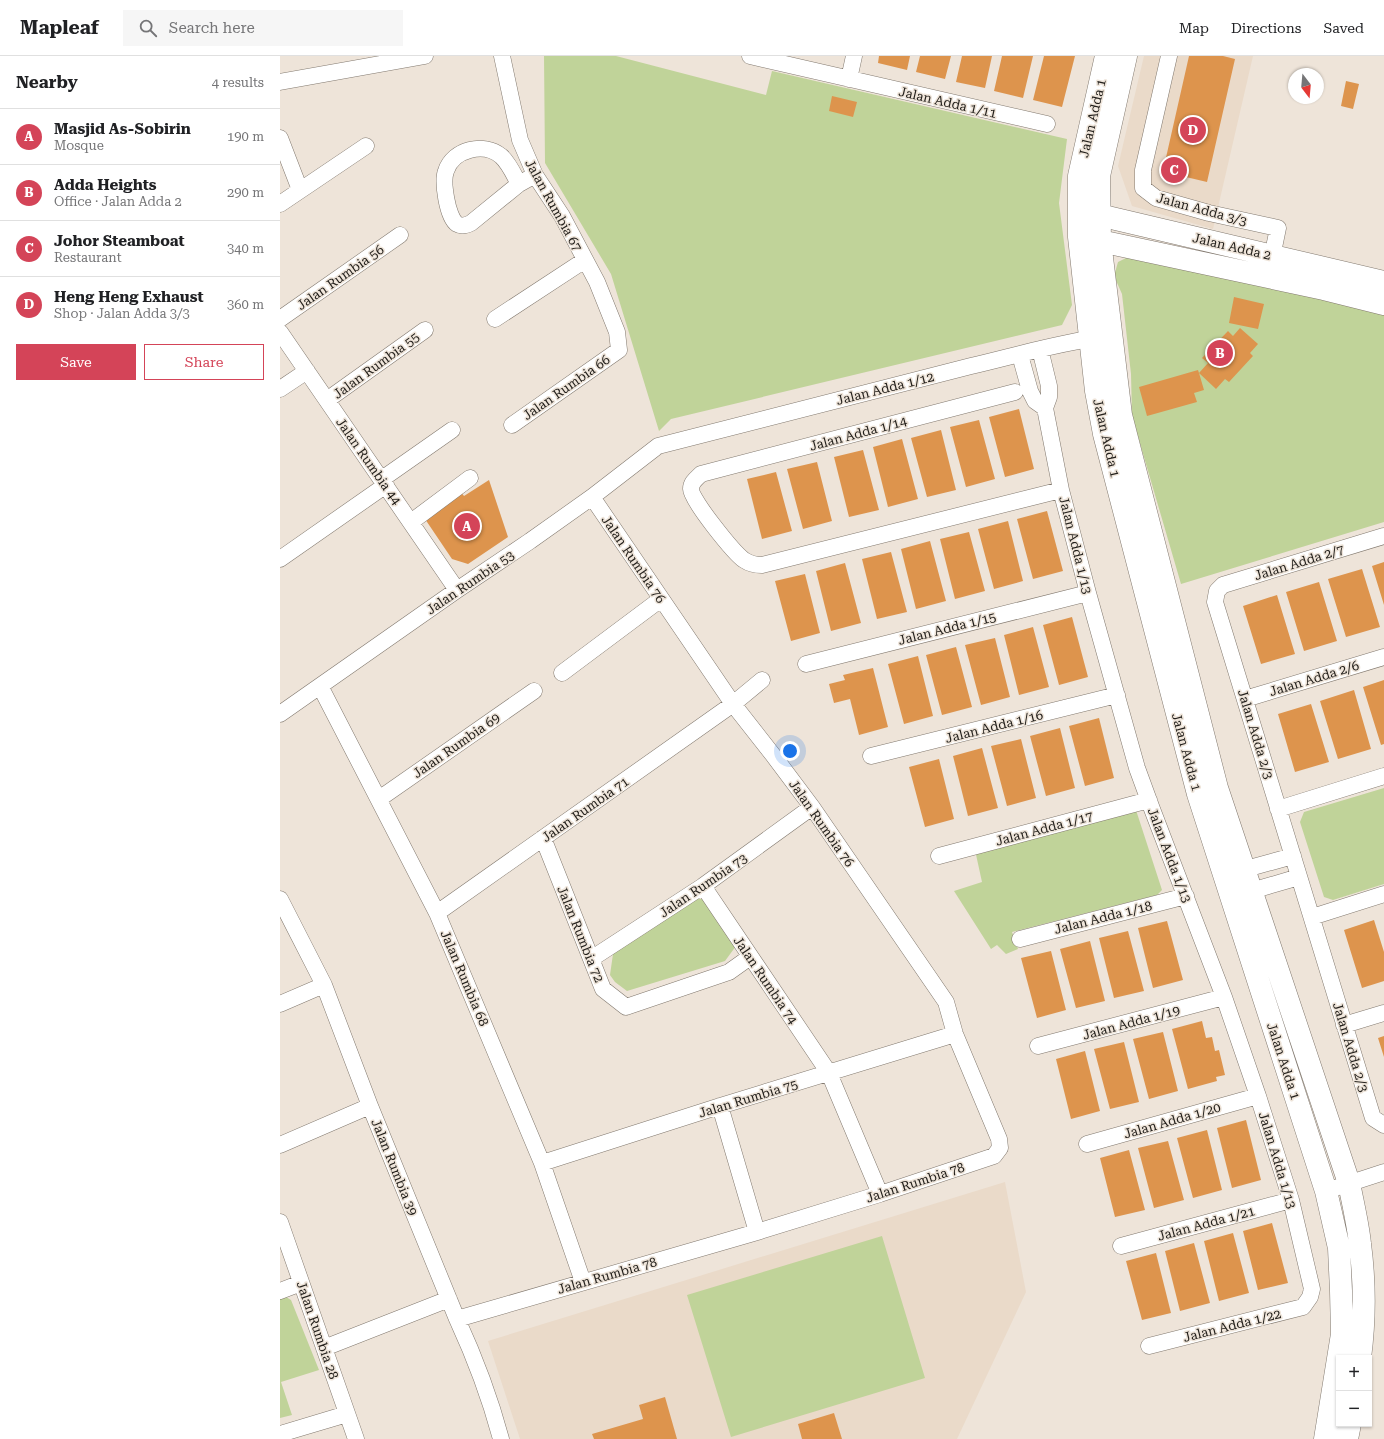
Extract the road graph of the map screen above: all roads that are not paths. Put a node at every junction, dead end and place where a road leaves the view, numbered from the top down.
1 (425, 56) edge
2 (502, 56) edge
3 (750, 56) edge
4 (854, 56) edge
5 (1106, 56) edge
6 (1126, 56) edge
7 (1169, 56) edge
8 (355, 62) edge
9 (849, 79) junction
10 (280, 82) edge
11 (1047, 124) dead end
12 (280, 138) edge
13 (366, 146) dead end
14 (535, 176) junction
15 (519, 184) junction
16 (300, 190) junction
17 (280, 204) edge
18 (1089, 213) junction
19 (400, 235) dead end
20 (1090, 239) junction
21 (1272, 255) junction
22 (585, 260) junction
23 (1268, 278) junction
24 (1384, 282) edge
25 (1384, 304) edge
26 (494, 318) dead end
27 (280, 319) edge
28 (425, 330) dead end
29 (280, 332) edge
30 (1112, 336) junction
31 (1091, 339) junction
32 (1040, 349) junction
33 (619, 350) joint
34 (1020, 355) junction
35 (307, 371) junction
36 (280, 389) edge
37 (1015, 392) dead end
38 (327, 400) junction
39 (1045, 408) junction
40 (512, 424) dead end
41 (452, 430) dead end
42 (658, 446) joint
43 (470, 478) dead end
44 (384, 482) junction
45 (1061, 490) junction
46 (592, 497) junction
47 (411, 522) junction
48 (1384, 536) edge
49 (280, 559) edge
50 (457, 590) junction
51 (1217, 591) joint
52 (1088, 593) junction
53 (661, 598) junction
54 (1384, 657) edge
55 (806, 664) dead end
56 (562, 672) dead end
57 (762, 680) dead end
58 (320, 686) junction
59 (534, 690) dead end
60 (1117, 695) junction
61 (1245, 699) junction
62 (733, 704) junction
63 (280, 714) edge
64 (871, 756) dead end
65 (1384, 776) edge
66 (379, 799) junction
67 (1149, 800) junction
68 (812, 807) junction
69 (1278, 809) junction
70 (543, 838) junction
71 (938, 856) dead end
72 (1293, 856) junction
73 (1234, 872) junction
74 (1299, 877) junction
75 (703, 886) junction
76 (1241, 894) junction
77 (1384, 894) edge
78 (1186, 896) junction
79 (280, 899) edge
80 (437, 913) junction
81 (1312, 917) junction
82 (1020, 938) dead end
83 (750, 957) junction
84 (591, 959) junction
85 (324, 984) junction
86 (1224, 997) junction
87 (280, 1004) edge
88 (1384, 1013) edge
89 (1344, 1025) junction
90 (955, 1034) junction
91 (1038, 1046) dead end
92 (829, 1074) junction
93 (1258, 1096) junction
94 (370, 1106) junction
95 (720, 1106) junction
96 (1384, 1125) edge
97 (1087, 1144) dead end
98 (280, 1145) edge
99 (1000, 1148) joint
100 (542, 1163) junction
101 (1384, 1172) edge
102 (1349, 1183) junction
103 (1326, 1191) junction
104 (880, 1194) junction
105 (1291, 1200) junction
106 (280, 1222) edge
107 (757, 1232) junction
108 (1121, 1246) dead end
109 (582, 1282) junction
110 (301, 1283) junction
111 (280, 1291) edge
112 (1310, 1297) joint
113 (449, 1299) junction
114 (457, 1319) junction
115 (1149, 1346) dead end
116 (324, 1348) junction
117 (1360, 1355) edge
118 (347, 1414) junction
119 (1349, 1427) edge
120 (280, 1434) edge
121 (356, 1439) edge
122 (501, 1439) edge
123 (1325, 1439) edge
124 (1347, 1439) edge

1 - 8 street
2 - 14 street, Jalan Rumbia 67
3 - 9 street, Jalan Adda 1/11
4 - 9 street
5 - 18 street, Jalan Adda 1
6 - 18 street, Jalan Adda 1
7 - 21 street, Jalan Adda 3/3
8 - 10 street
9 - 11 street, Jalan Adda 1/11
12 - 16 street
13 - 16 street
14 - 15 street
14 - 22 street, Jalan Rumbia 67
15 - 15 street
16 - 17 street
18 - 20 street, Jalan Adda 1
18 - 21 street, Jalan Adda 2
19 - 27 street, Jalan Rumbia 56
20 - 23 street, Jalan Adda 2
20 - 30 street, Jalan Adda 1
20 - 31 street, Jalan Adda 1
21 - 23 street
21 - 24 street, Jalan Adda 2
22 - 26 street
22 - 33 street, Jalan Rumbia 67
23 - 25 street, Jalan Adda 2
28 - 38 street, Jalan Rumbia 55
29 - 35 street, Jalan Rumbia 44
30 - 31 street, Jalan Adda 1/12
30 - 73 street, Jalan Adda 1
31 - 32 street, Jalan Adda 1/12
31 - 73 street, Jalan Adda 1
32 - 34 street, Jalan Adda 1/12
32 - 39 street
33 - 40 street, Jalan Rumbia 66
34 - 39 street
34 - 42 street, Jalan Adda 1/12
35 - 36 street
35 - 38 street, Jalan Rumbia 44
37 - 45 street, Jalan Adda 1/14
38 - 44 street, Jalan Rumbia 44
39 - 45 street, Jalan Adda 1/13
41 - 44 street
42 - 46 street, Jalan Rumbia 53
43 - 47 street
44 - 47 street, Jalan Rumbia 44
44 - 49 street
45 - 52 street, Jalan Adda 1/13
46 - 50 street, Jalan Rumbia 53
46 - 53 street, Jalan Rumbia 76
47 - 50 street, Jalan Rumbia 44
48 - 51 street, Jalan Adda 2/7
50 - 58 street, Jalan Rumbia 53
51 - 61 street, Jalan Adda 2/3
52 - 55 street, Jalan Adda 1/15
52 - 60 street, Jalan Adda 1/13
53 - 56 street
53 - 62 street, Jalan Rumbia 76
54 - 61 street, Jalan Adda 2/6
57 - 62 street, Jalan Rumbia 71
58 - 63 street, Jalan Rumbia 53
58 - 66 street, Jalan Rumbia 68
59 - 66 street, Jalan Rumbia 69
60 - 64 street, Jalan Adda 1/16
60 - 67 street, Jalan Adda 1/13
61 - 69 street, Jalan Adda 2/3
62 - 68 street, Jalan Rumbia 76
62 - 70 street, Jalan Rumbia 71
65 - 69 street
66 - 80 street, Jalan Rumbia 68
67 - 71 street, Jalan Adda 1/17
67 - 78 street, Jalan Adda 1/13
68 - 75 street, Jalan Rumbia 73
68 - 90 street, Jalan Rumbia 76
69 - 72 street, Jalan Adda 2/3
70 - 80 street, Jalan Rumbia 71
70 - 84 street, Jalan Rumbia 72
72 - 73 street
72 - 74 street, Jalan Adda 2/3
73 - 76 street, Jalan Adda 1
74 - 76 street
74 - 81 street, Jalan Adda 2/3
75 - 83 street, Jalan Rumbia 74
75 - 84 street, Jalan Rumbia 73
76 - 102 street, Jalan Adda 1
76 - 103 street, Jalan Adda 1
77 - 81 street
78 - 82 street, Jalan Adda 1/18
78 - 86 street, Jalan Adda 1/13
79 - 85 street, Jalan Rumbia 39
80 - 100 street, Jalan Rumbia 68
81 - 89 street, Jalan Adda 2/3
83 - 84 street, Jalan Rumbia 72
83 - 92 street, Jalan Rumbia 74
85 - 87 street
85 - 94 street, Jalan Rumbia 39
86 - 91 street, Jalan Adda 1/19
86 - 93 street, Jalan Adda 1/13
88 - 89 street
89 - 96 street, Jalan Adda 2/3
90 - 92 street, Jalan Rumbia 75
90 - 99 street, Jalan Rumbia 76
92 - 95 street, Jalan Rumbia 75
92 - 104 street, Jalan Rumbia 74
93 - 97 street, Jalan Adda 1/20
93 - 105 street, Jalan Adda 1/13
94 - 98 street
94 - 113 street, Jalan Rumbia 39
95 - 100 street, Jalan Rumbia 75
95 - 107 street
99 - 104 street, Jalan Rumbia 78
100 - 109 street, Jalan Rumbia 68
101 - 102 street
102 - 103 street
102 - 117 street, Jalan Adda 1
103 - 123 street, Jalan Adda 1
104 - 107 street, Jalan Rumbia 78
105 - 108 street, Jalan Adda 1/21
105 - 112 street, Jalan Adda 1/13
106 - 110 street, Jalan Rumbia 28
107 - 109 street, Jalan Rumbia 78
109 - 114 street, Jalan Rumbia 78
110 - 111 street
110 - 116 street, Jalan Rumbia 28
112 - 115 street, Jalan Adda 1/22
113 - 114 street, Jalan Rumbia 39
113 - 116 street
114 - 122 street, Jalan Rumbia 39
116 - 118 street, Jalan Rumbia 28
118 - 120 street
118 - 121 street, Jalan Rumbia 28
119 - 124 street

